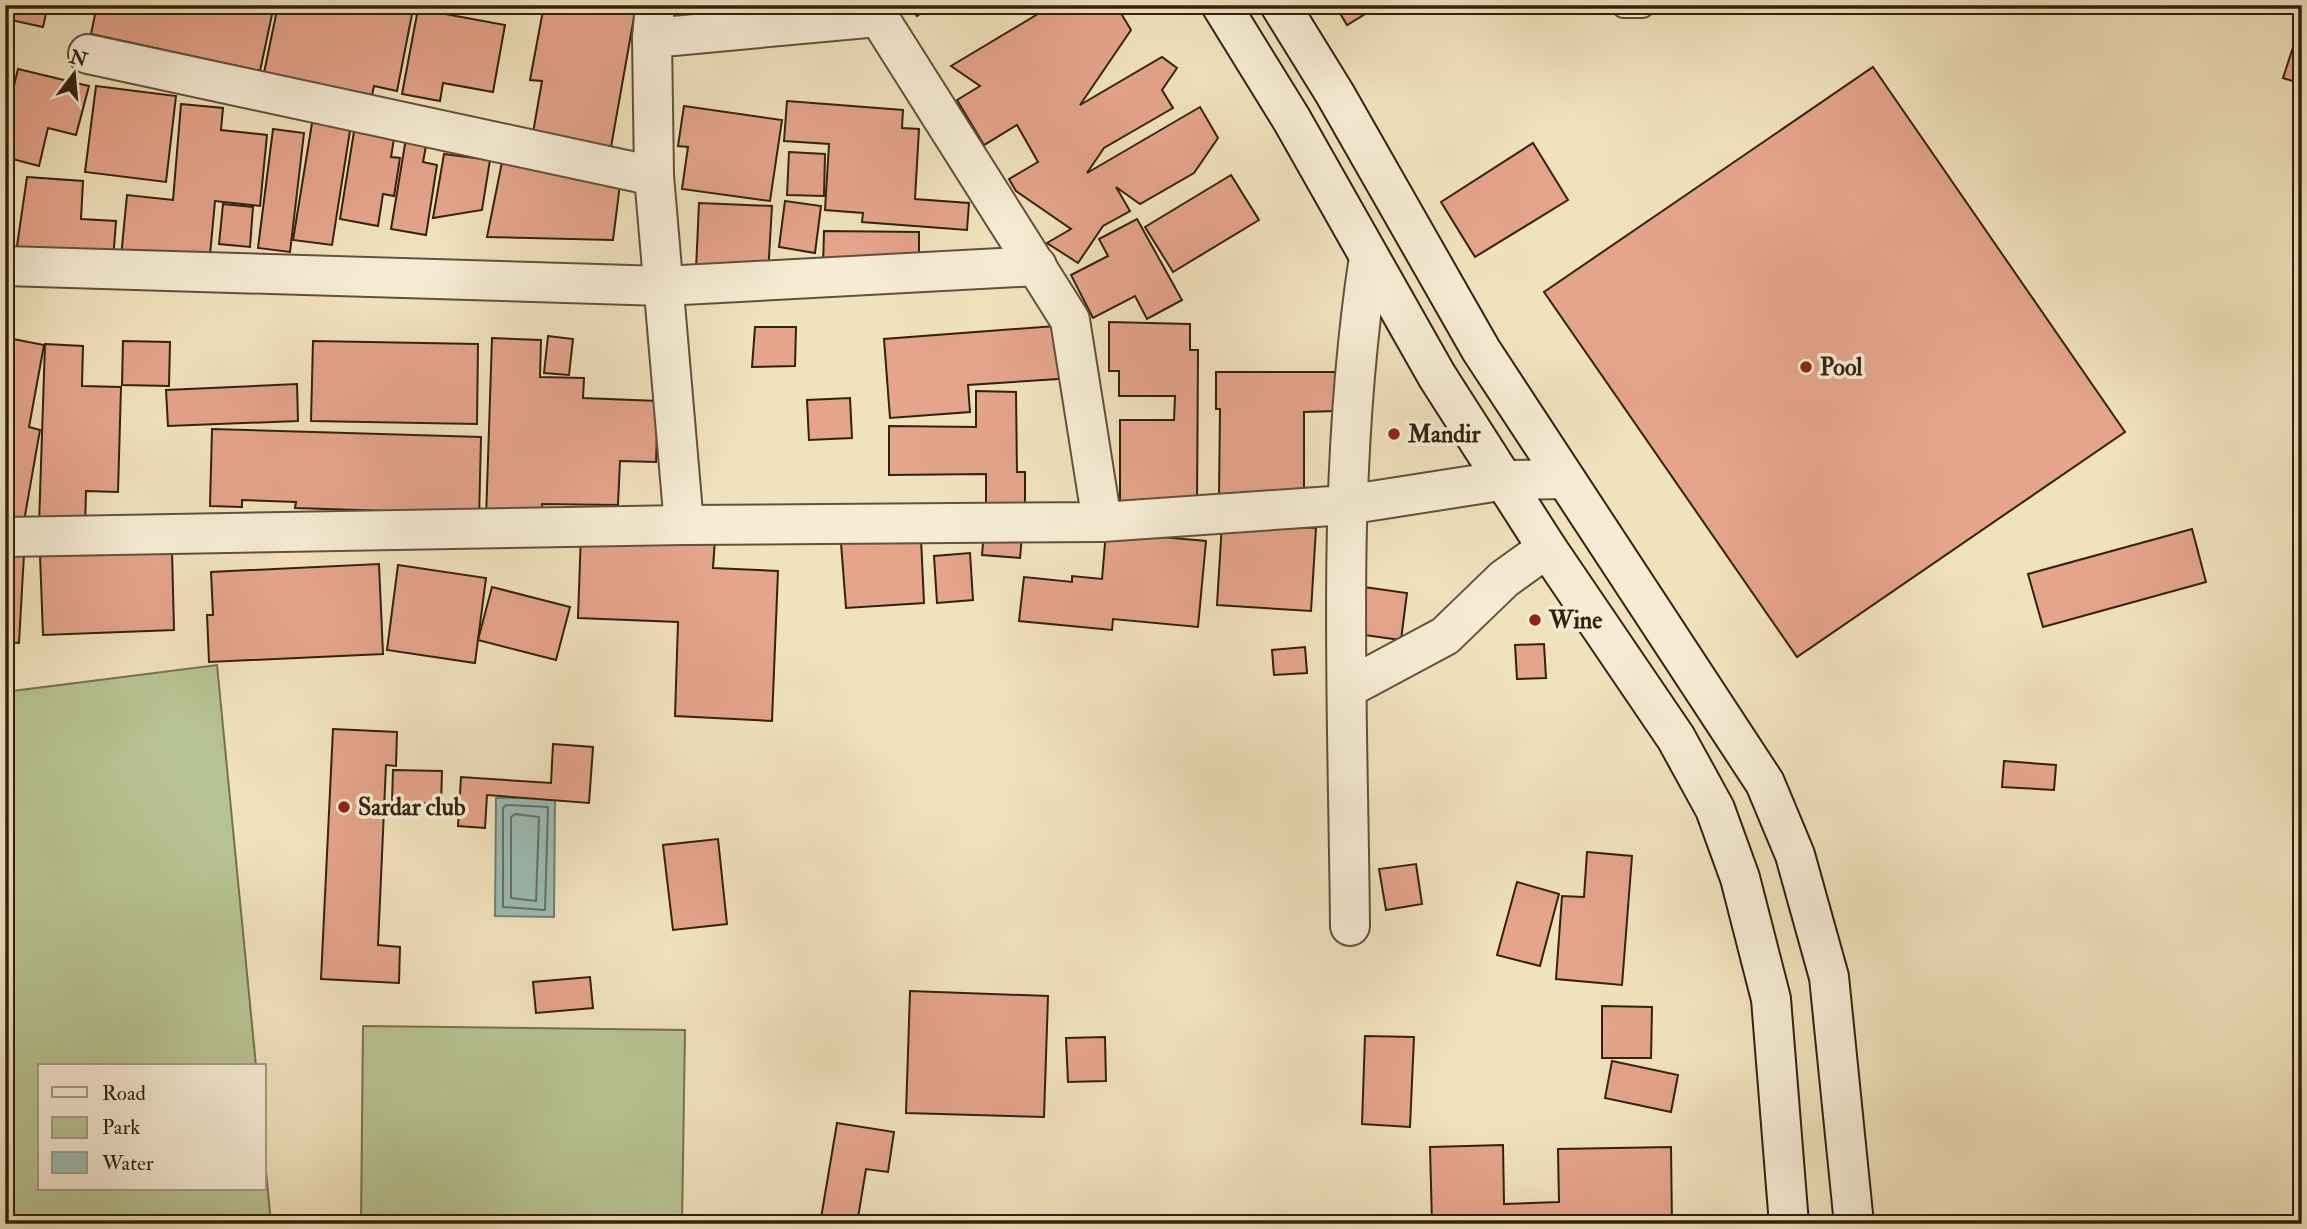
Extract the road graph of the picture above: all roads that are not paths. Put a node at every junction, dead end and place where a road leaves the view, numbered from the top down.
1 (1221, 5) edge
2 (1280, 5) edge
3 (1624, 5) edge
4 (1642, 5) edge
5 (875, 11) edge
6 (653, 22) edge
7 (88, 54) dead end
8 (654, 176) junction
9 (1370, 257) junction
10 (5, 266) edge
11 (1037, 266) junction
12 (663, 286) junction
13 (1564, 479) junction
14 (1506, 480) junction
15 (1346, 505) junction
16 (1102, 522) junction
17 (684, 525) junction
18 (5, 537) edge
19 (1547, 548) junction
20 (1348, 688) junction
21 (1350, 926) dead end
22 (1789, 1224) edge
23 (1854, 1224) edge

1 - 9 street
2 - 13 street
3 - 4 lane
5 - 6 street
5 - 11 street
6 - 8 street
7 - 8 street
8 - 12 street
9 - 14 street
9 - 15 street
10 - 12 street
11 - 12 street
11 - 16 street
12 - 17 street
13 - 14 street
13 - 23 street
14 - 15 street
14 - 19 street
15 - 16 street
15 - 20 street
16 - 17 street
17 - 18 street
19 - 20 street
19 - 22 street
20 - 21 street

